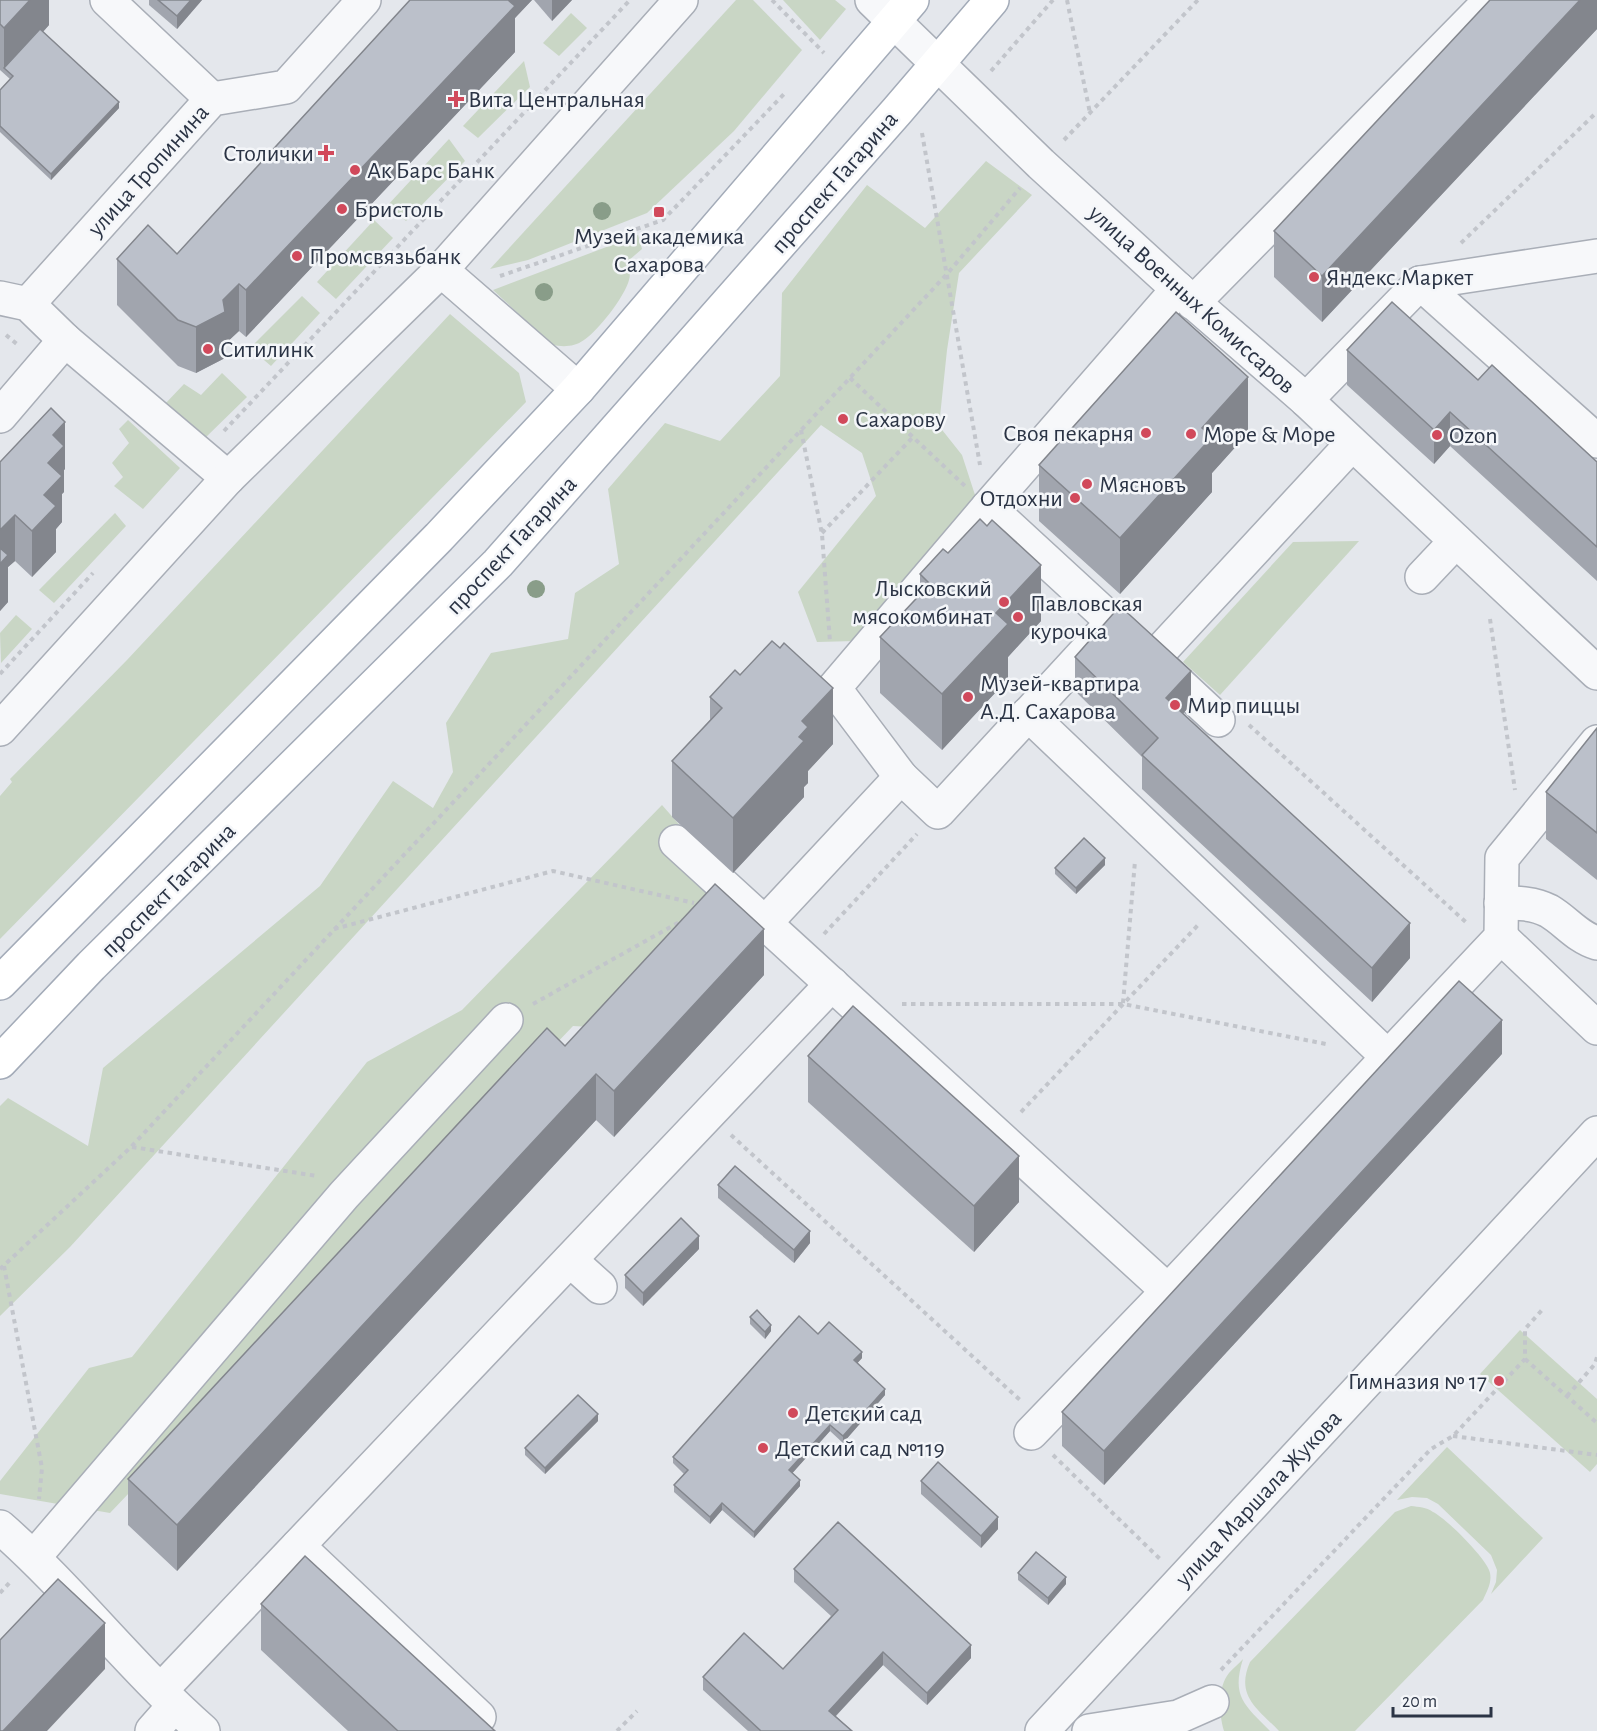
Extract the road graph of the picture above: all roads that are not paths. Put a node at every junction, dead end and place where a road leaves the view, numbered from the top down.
1 (107, 0) edge
2 (364, 0) edge
3 (681, 0) edge
4 (992, 0) edge
5 (1491, 0) edge
6 (893, 7) edge
7 (938, 63) junction
8 (212, 99) junction
9 (1597, 256) edge
10 (450, 279) junction
11 (1420, 283) junction
12 (1186, 296) junction
13 (14, 301) edge
14 (65, 340) junction
15 (578, 389) junction
16 (1306, 400) junction
17 (0, 416) edge
18 (1597, 441) edge
19 (1352, 444) junction
20 (228, 478) junction
21 (988, 507) junction
22 (1456, 541) junction
23 (1422, 577) dead end
24 (1113, 622) junction
25 (1165, 646) edge
26 (1597, 673) edge
27 (1028, 714) junction
28 (1218, 720) road end
29 (0, 729) edge
30 (1597, 742) edge
31 (901, 777) junction
32 (676, 842) dead end
33 (1501, 903) junction
34 (765, 923) junction
35 (1497, 942) junction
36 (1597, 943) edge
37 (0, 982) edge
38 (843, 994) junction
39 (506, 1020) road end
40 (1597, 1028) edge
41 (1388, 1057) junction
42 (0, 1062) edge
43 (1597, 1133) edge
44 (570, 1260) junction
45 (600, 1287) dead end
46 (1168, 1291) junction
47 (1037, 1427) road end
48 (0, 1527) edge
49 (298, 1546) junction
50 (34, 1557) junction
51 (1212, 1702) road end
52 (170, 1709) edge
53 (479, 1717) edge
54 (152, 1731) edge
55 (203, 1731) edge
56 (1042, 1731) edge
57 (1089, 1731) edge

1 - 8 street
2 - 8 street, улица Тропинина
3 - 10 street
4 - 7 main road, проспект Гагарина
5 - 12 street
6 - 7 street, улица Военных Комиссаров
6 - 15 main road
7 - 12 street, улица Военных Комиссаров
7 - 42 main road, проспект Гагарина
8 - 13 street, улица Тропинина
9 - 11 street
10 - 15 street
10 - 20 street
11 - 16 street
11 - 18 street
12 - 16 street, улица Военных Комиссаров
12 - 21 street
13 - 14 street
14 - 17 street
14 - 20 street
15 - 37 main road
16 - 19 street, улица Военных Комиссаров
19 - 22 street, улица Военных Комиссаров
19 - 25 street
20 - 29 street
21 - 24 street
21 - 31 street
22 - 23 street
22 - 26 street, улица Военных Комиссаров
24 - 27 street
24 - 28 street
27 - 31 street
27 - 41 street
30 - 33 street
31 - 34 street
32 - 34 street
33 - 35 street
33 - 36 street
34 - 38 street
35 - 40 street
35 - 41 street
38 - 44 street
38 - 46 street
39 - 50 street
41 - 46 street
43 - 56 street, улица Маршала Жукова
44 - 45 street
44 - 49 street
46 - 47 street
48 - 50 street
49 - 52 street
49 - 53 street
50 - 52 street
51 - 57 street
52 - 54 street
52 - 55 street

